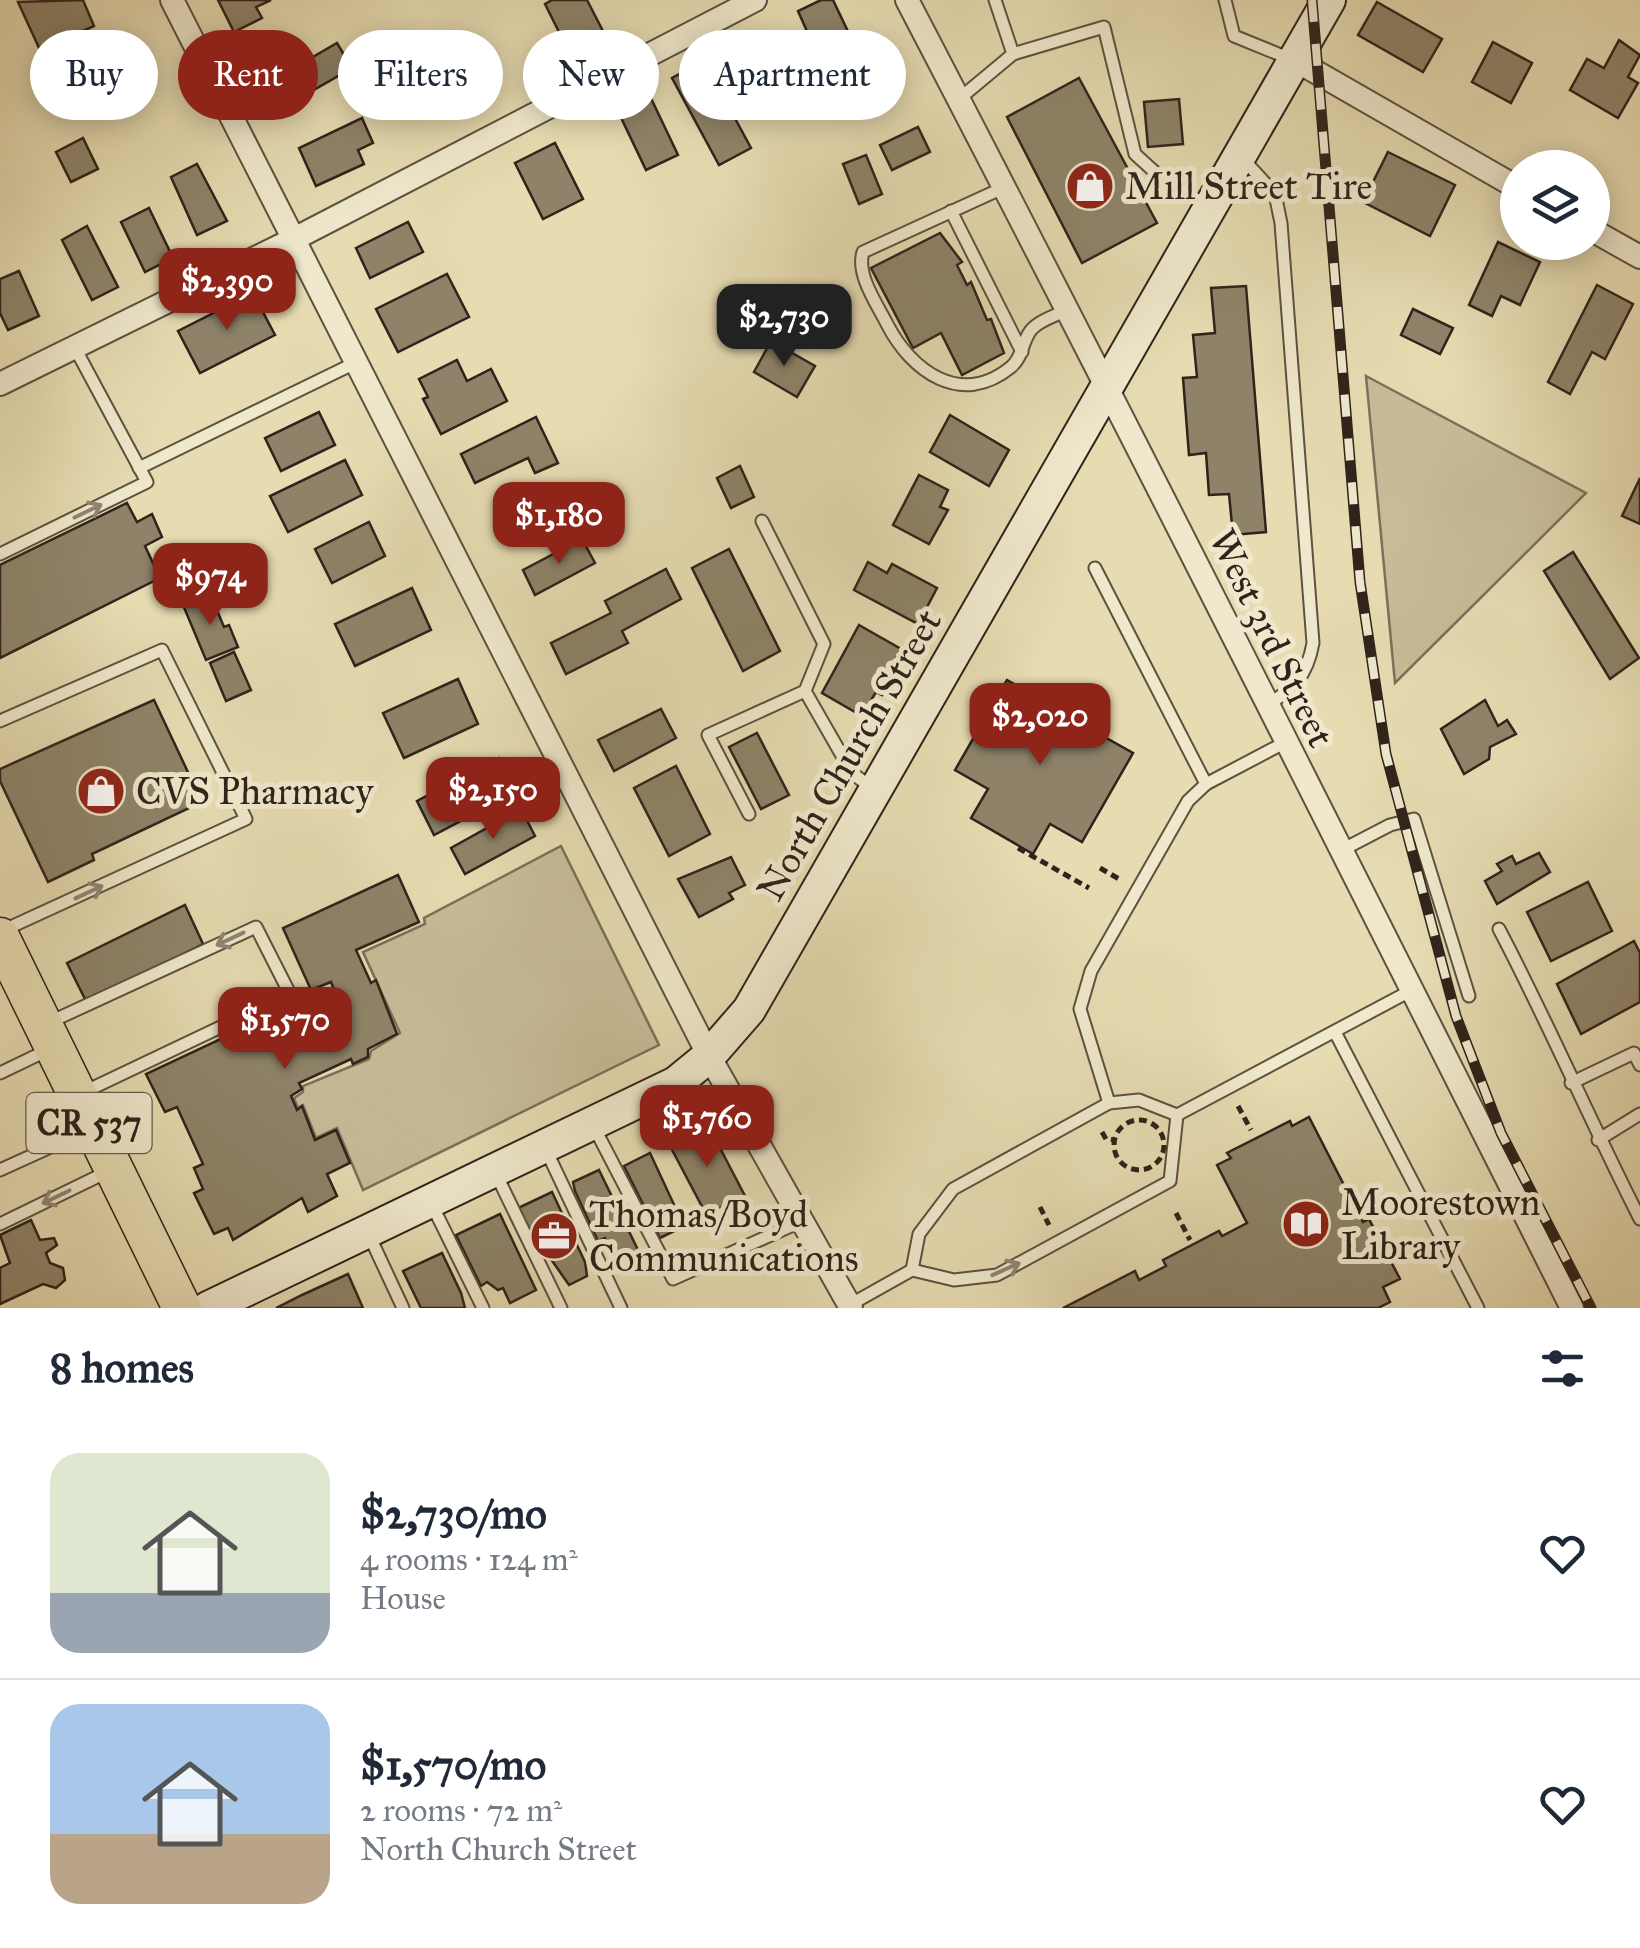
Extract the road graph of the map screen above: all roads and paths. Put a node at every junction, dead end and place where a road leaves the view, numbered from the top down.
1 (172, 0) edge
2 (755, 0) edge
3 (907, 0) edge
4 (995, 0) edge
5 (1225, 0) edge
6 (1329, 0) edge
7 (1013, 54) junction
8 (1295, 60) junction
9 (959, 99) junction
10 (1240, 156) junction
11 (1500, 178) edge
12 (1004, 187) junction
13 (1180, 195) dead end
14 (952, 211) junction
15 (294, 239) junction
16 (1610, 240) edge
17 (1640, 257) edge
18 (1069, 309) junction
19 (74, 347) junction
20 (1022, 352) junction
21 (357, 362) junction
22 (0, 384) edge
23 (1110, 387) junction
24 (139, 468) junction
25 (762, 520) dead end
26 (0, 554) edge
27 (1096, 568) dead end
28 (805, 691) junction
29 (1266, 707) junction
30 (0, 721) edge
31 (1284, 743) junction
32 (1206, 784) junction
33 (875, 791) junction
34 (749, 814) dead end
35 (1018, 848) dead end
36 (1340, 851) junction
37 (1089, 888) dead end
38 (1499, 929) dead end
39 (0, 935) edge
40 (1412, 990) junction
41 (1469, 996) dead end
42 (1335, 1032) junction
43 (48, 1037) junction
44 (709, 1056) junction
45 (1640, 1064) edge
46 (0, 1073) edge
47 (1572, 1083) junction
48 (1229, 1088) junction
49 (1108, 1103) junction
50 (84, 1112) junction
51 (1640, 1114) edge
52 (1177, 1116) junction
53 (592, 1123) junction
54 (1251, 1130) dead end
55 (1102, 1132) dead end
56 (1115, 1140) junction
57 (1598, 1140) junction
58 (544, 1146) junction
59 (112, 1169) junction
60 (0, 1170) edge
61 (494, 1170) junction
62 (430, 1201) junction
63 (1040, 1207) dead end
64 (1176, 1213) dead end
65 (1640, 1219) edge
66 (802, 1221) junction
67 (0, 1224) edge
68 (1051, 1228) dead end
69 (367, 1231) junction
70 (1190, 1240) dead end
71 (912, 1270) junction
72 (848, 1307) edge
73 (182, 1308) edge
74 (208, 1308) edge
75 (403, 1308) edge
76 (483, 1308) edge
77 (560, 1308) edge
78 (621, 1308) edge
79 (1478, 1308) edge
80 (1572, 1308) edge

1 - 15 street
2 - 15 street
3 - 9 street, West 3rd Street
4 - 7 lane
5 - 8 lane
6 - 8 main road, North Church Street
7 - 9 lane
7 - 13 lane
8 - 10 main road, North Church Street
8 - 11 street
9 - 12 street, West 3rd Street
10 - 23 main road, North Church Street
10 - 29 lane
12 - 14 lane
12 - 18 street, West 3rd Street
14 - 20 lane
14 - 20 lane
15 - 19 street
15 - 21 street
16 - 17 street
18 - 20 lane
18 - 23 street, West 3rd Street
19 - 22 street
19 - 24 lane
21 - 24 lane
21 - 44 street
23 - 29 street, West 3rd Street
23 - 33 main road, North Church Street
26 -> 24 lane
25 - 28 lane
27 - 32 lane
28 - 33 lane
28 - 34 lane
29 - 31 street, West 3rd Street
39 -> 30 lane
31 - 32 lane
31 - 36 street, West 3rd Street
32 - 49 lane
33 - 44 main road, North Church Street
35 - 37 path
36 - 40 street, West 3rd Street
36 - 41 lane
38 - 47 lane
39 - 43 main road, CR 537
40 - 42 lane
40 - 80 street, West 3rd Street
42 - 48 lane
42 - 79 lane
43 - 46 lane
43 - 50 main road, CR 537
50 -> 43 lane
44 - 53 main road, North Church Street
44 - 66 street
45 - 47 lane
47 - 57 lane
48 - 52 lane
48 - 54 path
49 - 52 lane
49 - 71 lane
50 - 59 main road, CR 537
50 - 60 lane
51 - 57 lane
71 -> 52 lane
53 - 58 main road, North Church Street
53 - 66 lane
55 - 56 path
56 - 56 path
57 - 65 lane
58 - 61 main road, North Church Street
58 - 78 lane
59 -> 67 lane
59 - 73 main road, CR 537
61 - 62 main road, North Church Street
61 - 77 lane
62 - 69 main road, North Church Street
62 - 76 lane
63 - 68 path
64 - 70 path
66 - 72 street
69 - 74 main road, North Church Street
69 - 75 lane
71 - 72 lane

